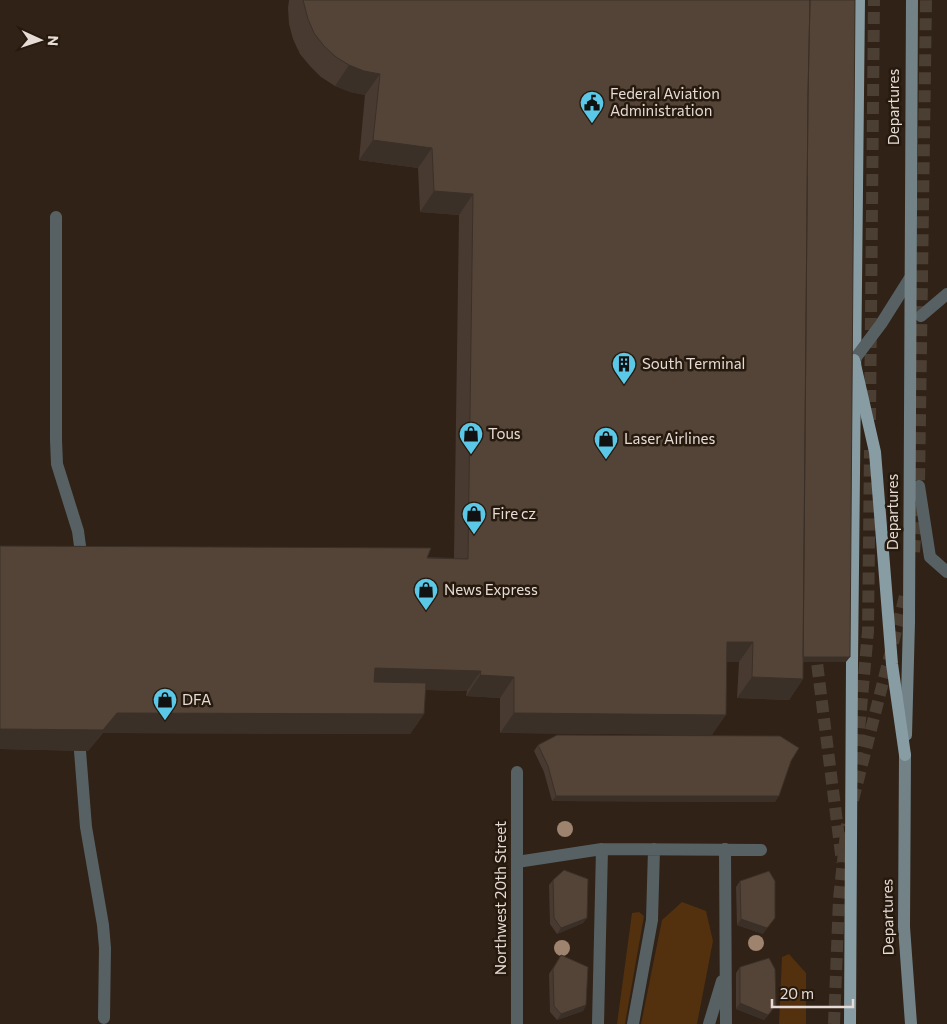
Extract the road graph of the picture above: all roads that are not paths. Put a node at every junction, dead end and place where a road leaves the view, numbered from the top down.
1 (858, 0) edge
2 (912, 0) edge
3 (56, 218) dead end
4 (910, 278) junction
5 (947, 294) edge
6 (922, 316) dead end
7 (854, 360) junction
8 (919, 486) dead end
9 (82, 567) edge
10 (947, 572) edge
11 (80, 750) edge
12 (905, 755) junction
13 (517, 772) dead end
14 (602, 849) junction
15 (654, 849) junction
16 (725, 849) junction
17 (761, 850) dead end
18 (517, 862) junction
19 (726, 969) junction
20 (104, 1018) dead end
21 (517, 1024) edge
22 (598, 1024) edge
23 (632, 1024) edge
24 (709, 1024) edge
25 (726, 1024) edge
26 (850, 1024) edge
27 (911, 1024) edge

1 - 7 main road
2 - 4 main road, Departures, bridge
3 - 9 lane
4 - 7 lane, bridge
4 - 12 main road, Departures, bridge
5 - 6 lane
7 - 12 main road, bridge
7 - 26 main road, bridge
8 - 10 lane
11 - 20 lane
12 - 27 main road, Departures
13 - 18 lane, Northwest 20th Street
14 - 15 lane
14 - 18 lane
14 - 22 lane
15 - 16 lane
15 - 23 lane
16 - 17 lane
16 - 19 lane
18 - 21 lane, Northwest 20th Street
19 - 24 lane
19 - 25 lane

